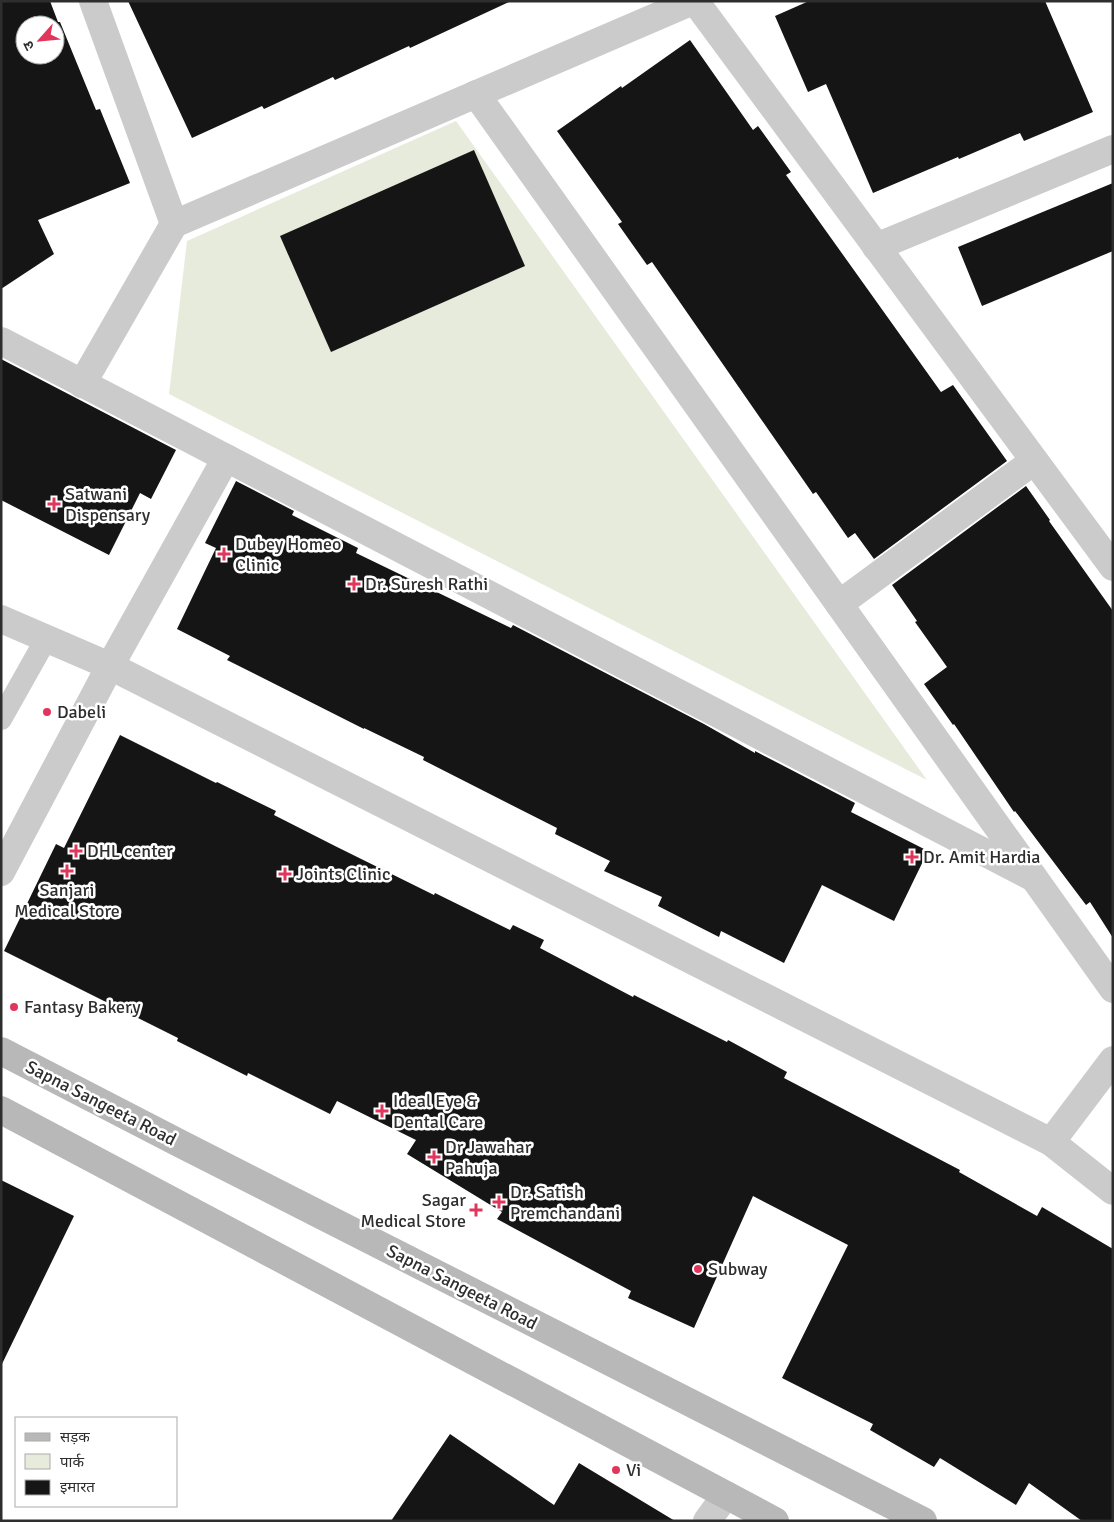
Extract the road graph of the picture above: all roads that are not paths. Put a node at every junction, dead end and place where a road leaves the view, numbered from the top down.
1 (93, 1) edge
2 (694, 1) edge
3 (476, 94) junction
4 (1113, 150) edge
5 (174, 224) junction
6 (876, 248) junction
7 (1, 341) edge
8 (82, 384) junction
9 (226, 458) junction
10 (1034, 461) junction
11 (1113, 567) edge
12 (839, 604) junction
13 (1, 619) edge
14 (46, 639) junction
15 (110, 666) junction
16 (1, 719) edge
17 (1, 872) edge
18 (1034, 878) junction
19 (1113, 989) edge
20 (1, 1051) edge
21 (1113, 1060) edge
22 (1, 1110) edge
23 (1051, 1142) junction
24 (1113, 1191) edge
25 (726, 1495) junction
26 (707, 1521) edge
27 (775, 1521) edge
28 (923, 1521) edge

1 - 5 street
2 - 3 street
2 - 6 street
3 - 5 street
3 - 12 street
4 - 6 street
5 - 8 street
6 - 10 street
7 - 8 street
8 - 9 street
9 - 15 street
9 - 18 street
10 - 11 street
10 - 12 street
12 - 18 street
13 - 14 street
14 - 15 street
14 - 16 lane
15 - 17 street
15 - 23 street
18 - 19 street
20 - 28 main road, Sapna Sangeeta Road
21 - 23 street
22 - 25 main road
23 - 24 street
25 - 26 street
25 - 27 main road

